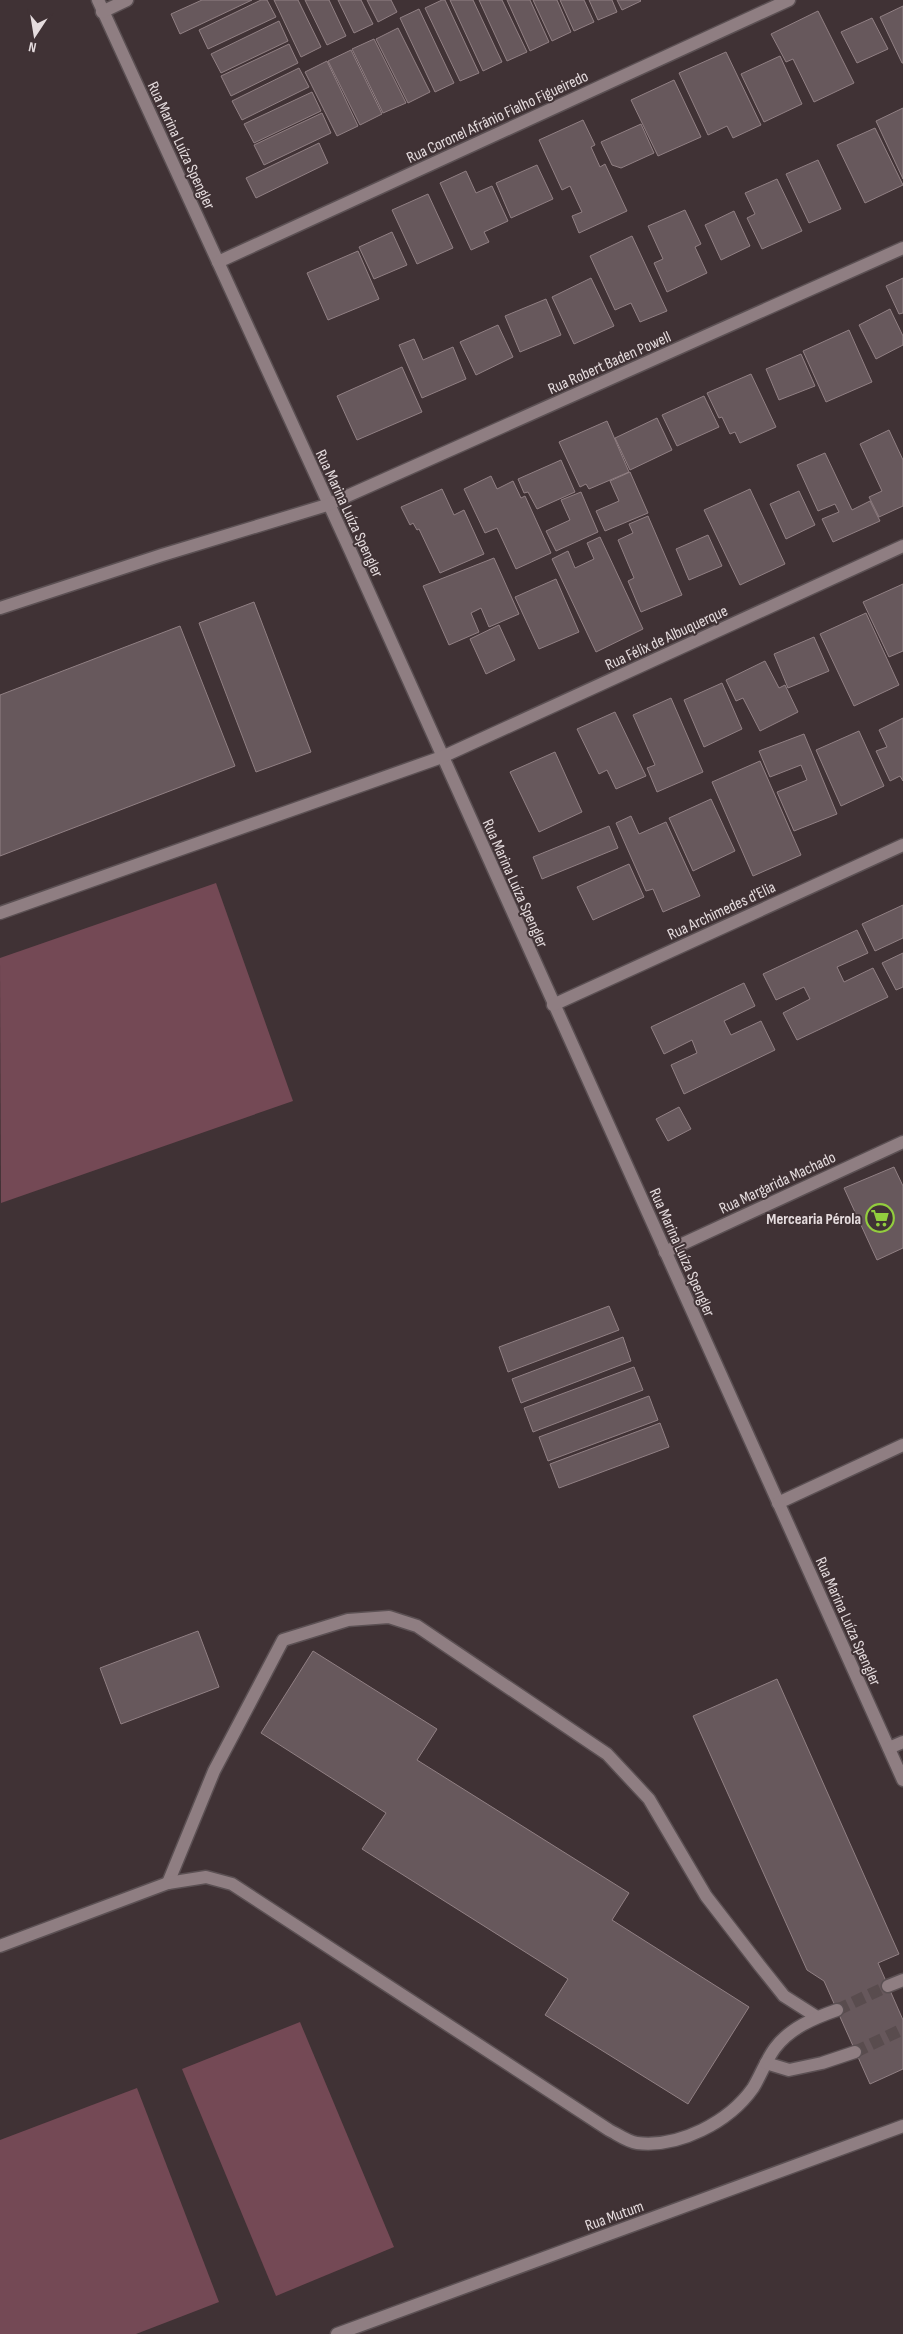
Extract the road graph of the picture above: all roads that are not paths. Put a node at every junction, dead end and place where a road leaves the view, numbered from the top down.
1 (127, 0) edge
2 (790, 0) edge
3 (100, 6) edge
4 (903, 248) edge
5 (218, 262) junction
6 (327, 505) junction
7 (903, 546) edge
8 (0, 608) edge
9 (442, 757) junction
10 (903, 845) edge
11 (0, 913) edge
12 (553, 1005) junction
13 (903, 1142) edge
14 (665, 1252) junction
15 (903, 1445) edge
16 (778, 1503) junction
17 (903, 1742) edge
18 (889, 1748) junction
19 (903, 1780) edge
20 (168, 1883) junction
21 (0, 1946) edge
22 (903, 1980) edge
23 (888, 1986) tunnel mouth
24 (836, 2010) tunnel mouth
25 (817, 2017) junction
26 (855, 2052) tunnel mouth
27 (766, 2063) junction
28 (903, 2126) edge
29 (336, 2334) edge

1 - 3 street
2 - 5 street, Rua Coronel Afrânio Fialho Figueiredo
3 - 5 street, Rua Marina Luíza Spengler
4 - 6 street, Rua Robert Baden Powell
5 - 6 street, Rua Marina Luíza Spengler
6 - 8 street, Rua Robert Baden Powell
6 - 9 street, Rua Marina Luíza Spengler
7 - 9 street, Rua Félix de Albuquerque
9 - 11 street, Rua Félix de Albuquerque
9 - 12 street, Rua Marina Luíza Spengler
10 - 12 street, Rua Archimedes d'Elia
12 - 14 street, Rua Marina Luíza Spengler
13 - 14 street, Rua Margarida Machado
14 - 16 street, Rua Marina Luíza Spengler
15 - 16 street
16 - 18 street, Rua Marina Luíza Spengler
17 - 18 street
18 - 19 street, Rua Marina Luíza Spengler
20 - 21 street
20 - 25 street
20 - 27 street
22 - 23 street
24 - 25 street
25 - 27 street
26 - 27 street
28 - 29 street, Rua Mutum

